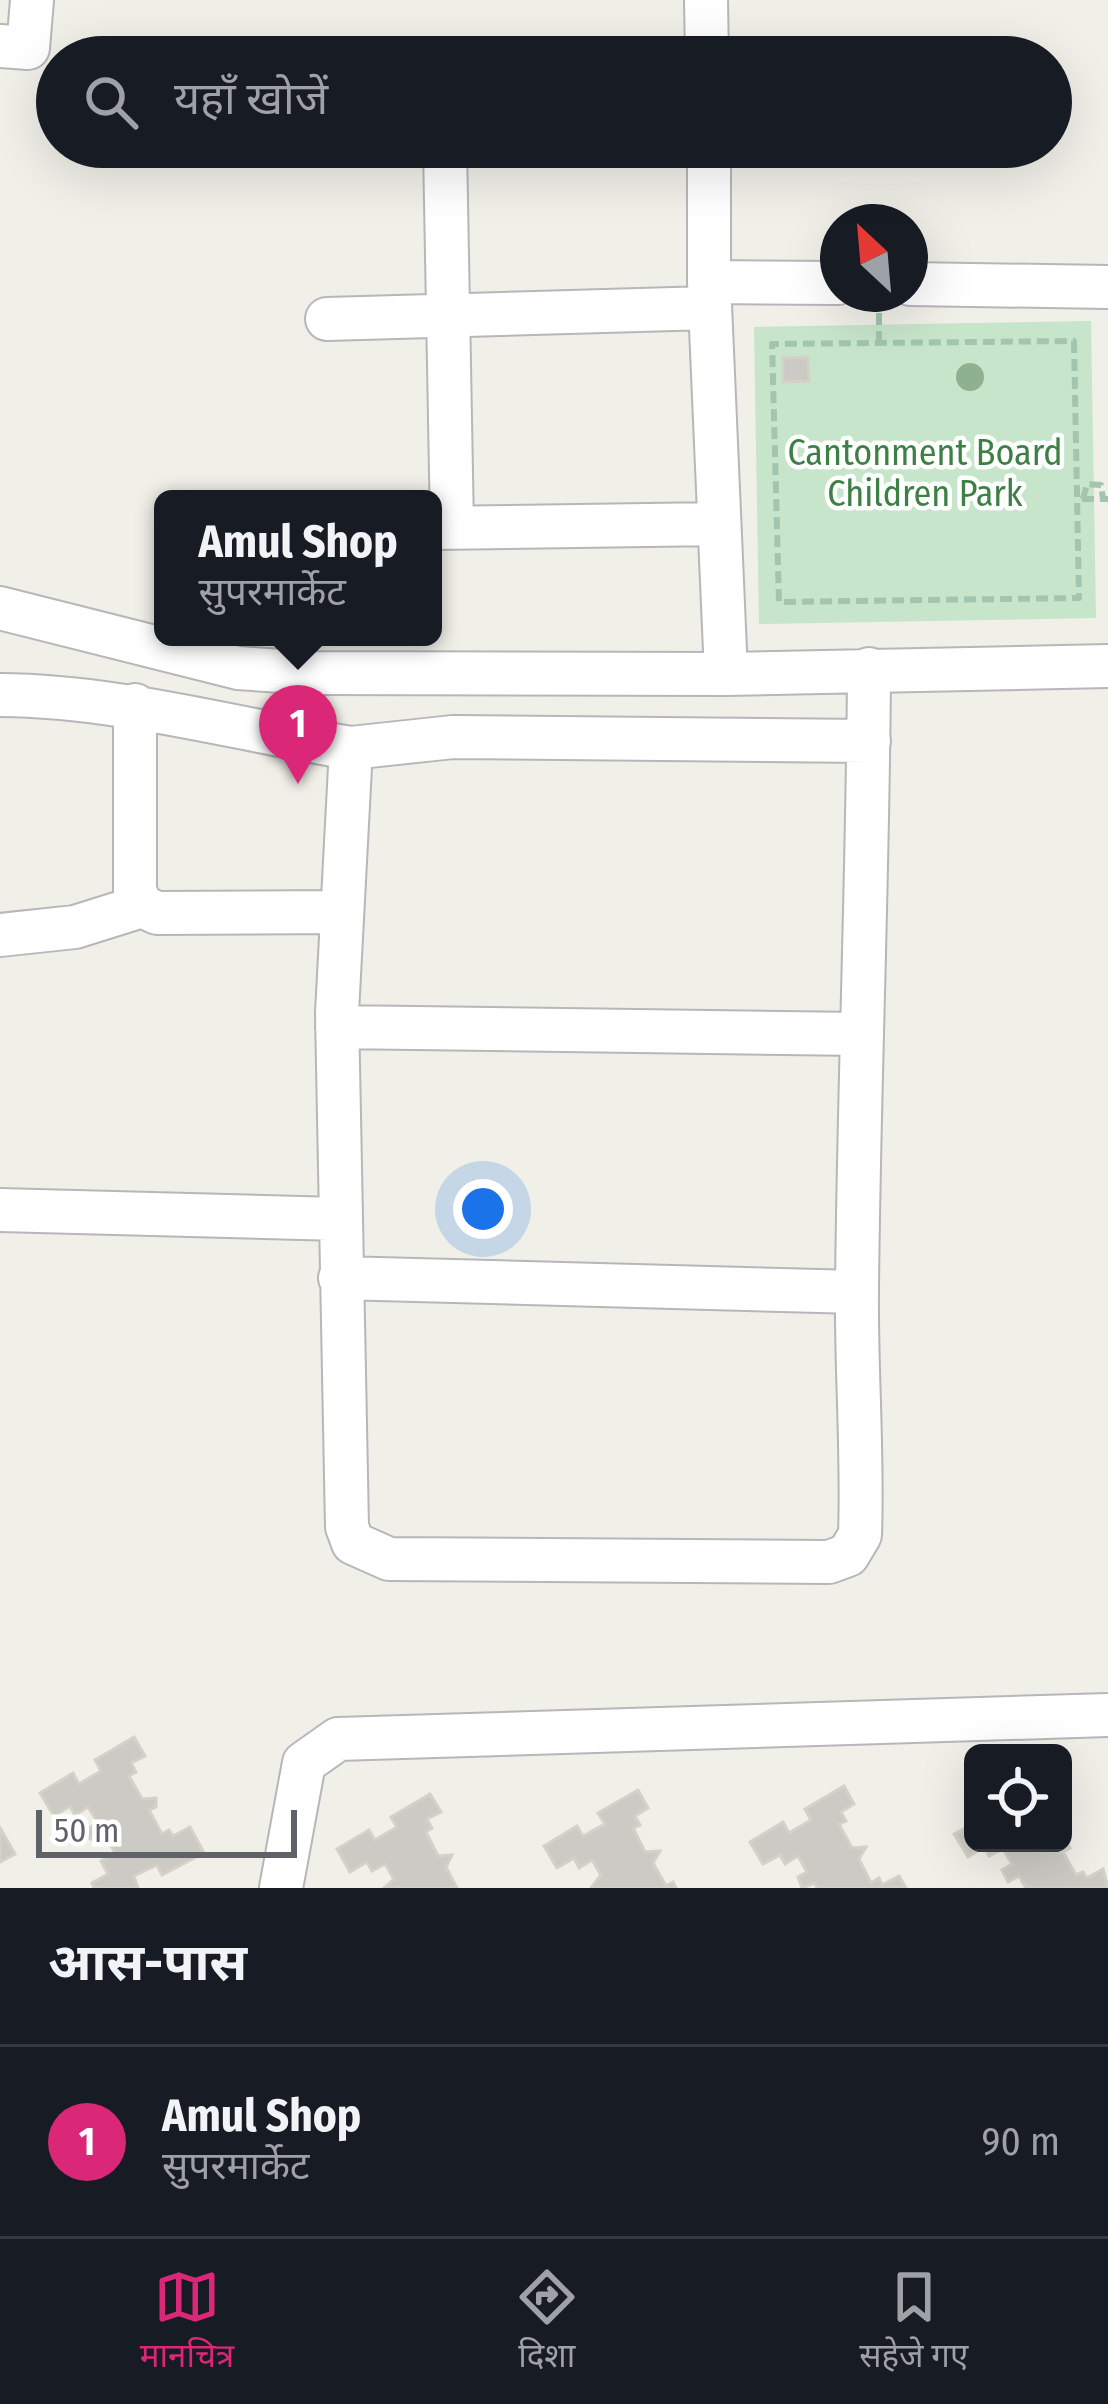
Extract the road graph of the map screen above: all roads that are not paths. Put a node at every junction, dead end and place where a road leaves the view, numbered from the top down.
1 (32, 0) edge
2 (706, 0) edge
3 (707, 36) edge
4 (0, 46) edge
5 (445, 168) edge
6 (709, 168) edge
7 (928, 284) edge
8 (820, 285) edge
9 (1108, 287) edge
10 (709, 295) junction
11 (327, 319) dead end
12 (448, 320) junction
13 (717, 524) junction
14 (442, 528) edge
15 (0, 608) edge
16 (1108, 666) edge
17 (869, 668) junction
18 (726, 674) junction
19 (0, 695) edge
20 (135, 705) junction
21 (869, 740) junction
22 (351, 748) junction
23 (142, 906) junction
24 (342, 912) junction
25 (0, 935) edge
26 (338, 1027) junction
27 (861, 1034) junction
28 (0, 1210) edge
29 (339, 1219) junction
30 (340, 1278) junction
31 (857, 1292) junction
32 (1108, 1715) edge
33 (281, 1888) edge

1 - 4 street
2 - 3 street
5 - 12 street
6 - 10 street
7 - 9 street
8 - 10 street
10 - 12 street
10 - 13 street
11 - 12 street
12 - 14 street
13 - 14 street
13 - 18 street
15 - 18 street
16 - 17 street
17 - 18 street
17 - 21 street
19 - 20 street
20 - 22 street
20 - 23 street
21 - 22 street
21 - 27 street
22 - 24 street
23 - 24 street
23 - 25 street
24 - 26 street
26 - 27 street
26 - 29 street
27 - 31 street
28 - 29 street
29 - 30 street
30 - 31 street
30 - 31 street
32 - 33 street

